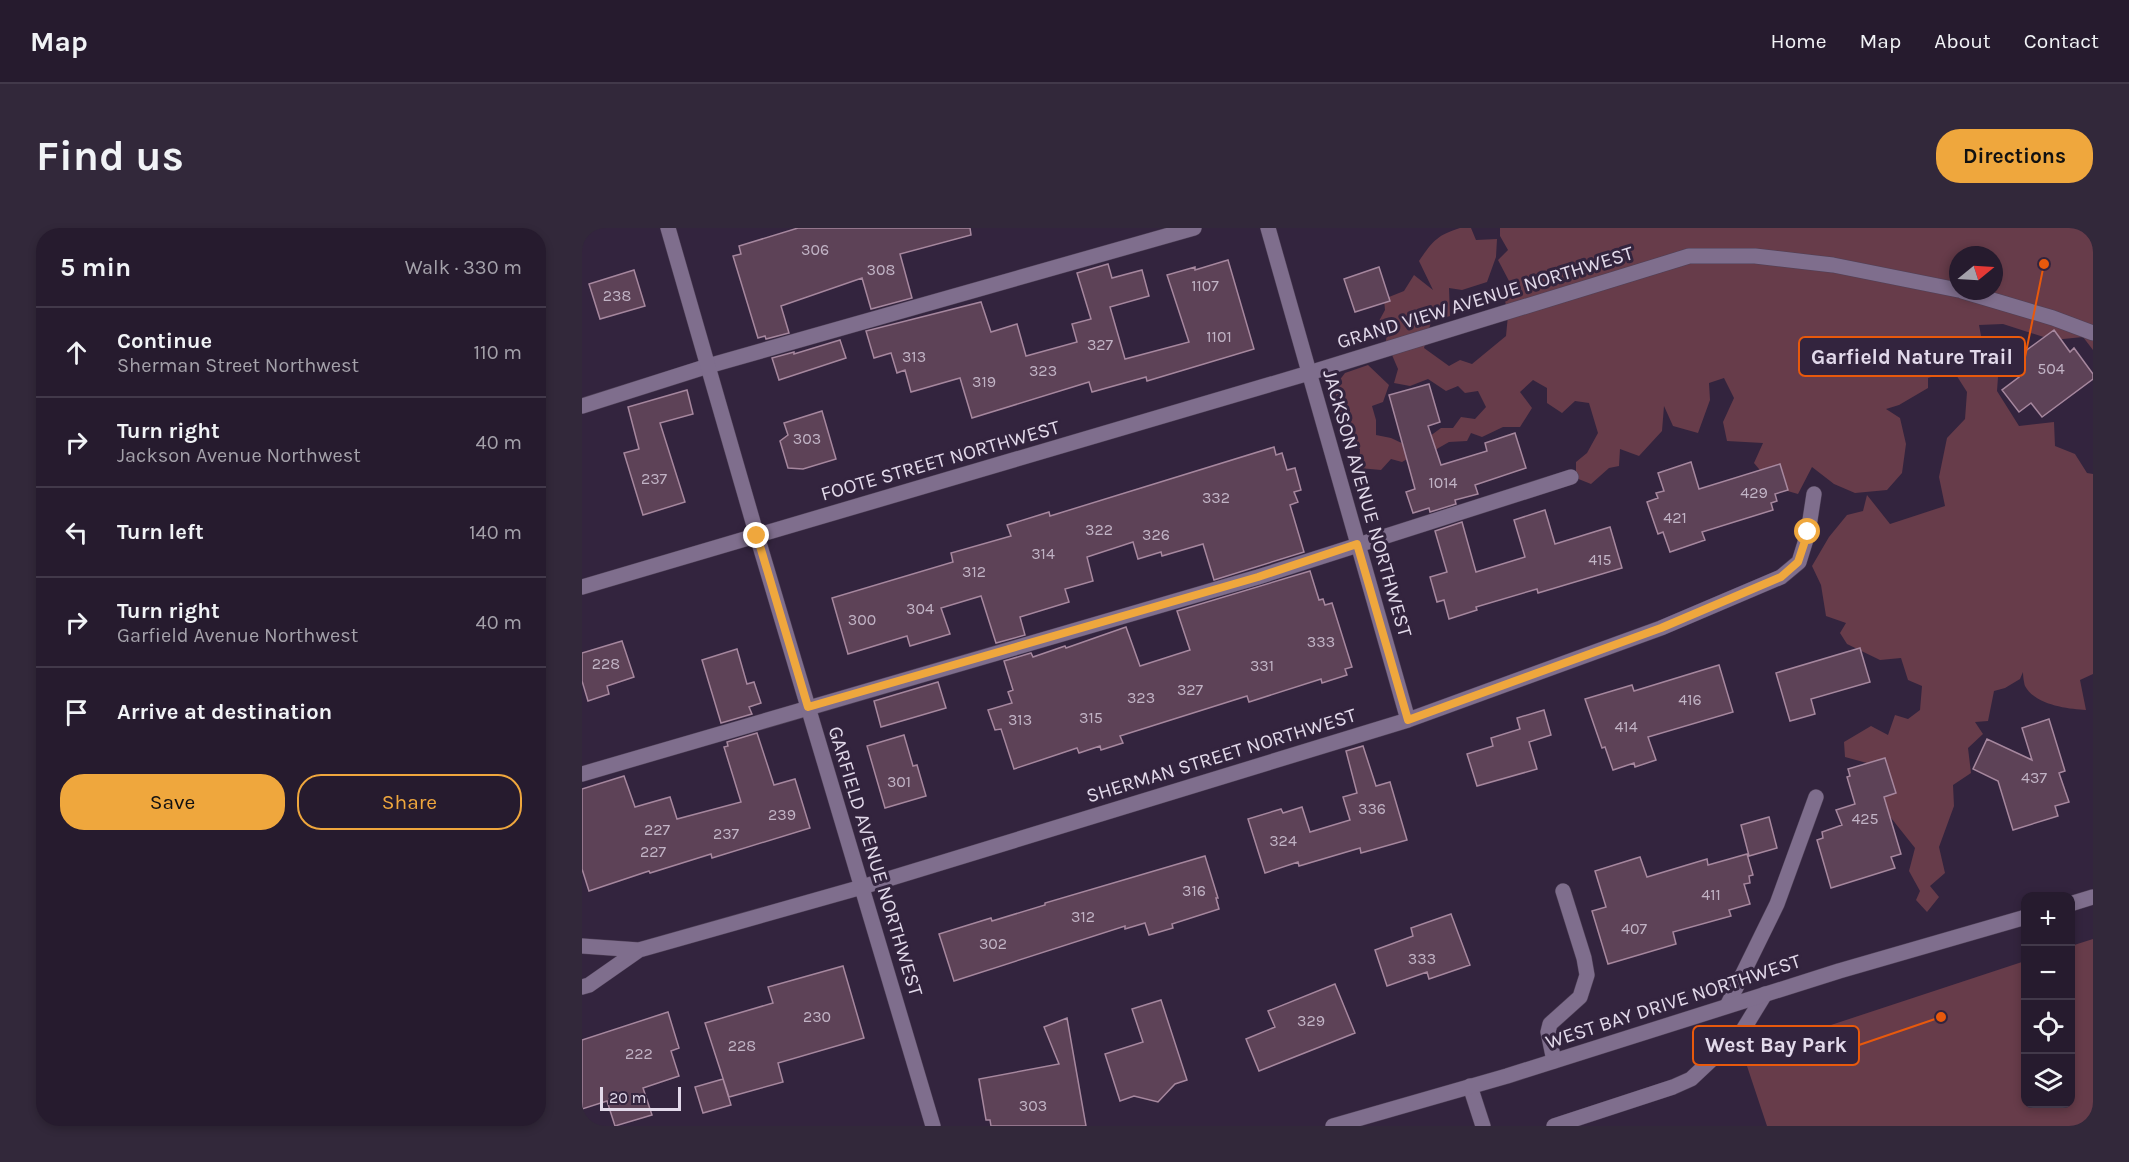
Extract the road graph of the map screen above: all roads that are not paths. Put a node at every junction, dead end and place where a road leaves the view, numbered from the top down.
1 (668, 228) edge
2 (1194, 228) edge
3 (1268, 228) edge
4 (1949, 288) edge
5 (1993, 300) edge
6 (2093, 333) edge
7 (708, 366) junction
8 (1309, 373) junction
9 (582, 406) edge
10 (1571, 477) dead end
11 (1814, 494) dead end
12 (757, 536) junction
13 (1357, 544) junction
14 (582, 587) edge
15 (808, 707) junction
16 (1408, 720) junction
17 (582, 774) edge
18 (1816, 797) dead end
19 (862, 887) junction
20 (1563, 891) dead end
21 (2093, 897) edge
22 (2075, 902) edge
23 (2021, 918) edge
24 (582, 946) edge
25 (639, 950) junction
26 (582, 987) edge
27 (1765, 994) junction
28 (1727, 1006) junction
29 (1554, 1060) junction
30 (1470, 1086) junction
31 (933, 1126) edge
32 (1333, 1126) edge
33 (1483, 1126) edge
34 (1554, 1126) edge

1 - 7 street, GARFIELD AVENUE NORTHWEST
2 - 7 street
3 - 8 street, JACKSON AVENUE NORTHWEST
4 - 8 street, GRAND VIEW AVENUE NORTHWEST
5 - 6 street, GRAND VIEW AVENUE NORTHWEST
7 - 9 street
7 - 12 street, GARFIELD AVENUE NORTHWEST
8 - 12 street, FOOTE STREET NORTHWEST
8 - 13 street, JACKSON AVENUE NORTHWEST
10 - 13 street
11 - 16 street, SHERMAN STREET NORTHWEST
12 - 14 street, FOOTE STREET NORTHWEST
12 - 15 street, GARFIELD AVENUE NORTHWEST
13 - 15 street
13 - 16 street, JACKSON AVENUE NORTHWEST
15 - 17 street
15 - 19 street, GARFIELD AVENUE NORTHWEST
16 - 19 street, SHERMAN STREET NORTHWEST
18 - 28 street
19 - 25 street, SHERMAN STREET NORTHWEST
19 - 31 street, GARFIELD AVENUE NORTHWEST
20 - 29 street
21 - 22 street
23 - 27 street, WEST BAY DRIVE NORTHWEST
24 - 25 street
25 - 26 street, SHERMAN STREET NORTHWEST
27 - 28 street, WEST BAY DRIVE NORTHWEST
27 - 34 street
28 - 29 street, WEST BAY DRIVE NORTHWEST
29 - 30 street, WEST BAY DRIVE NORTHWEST
30 - 32 street, WEST BAY DRIVE NORTHWEST
30 - 33 street

